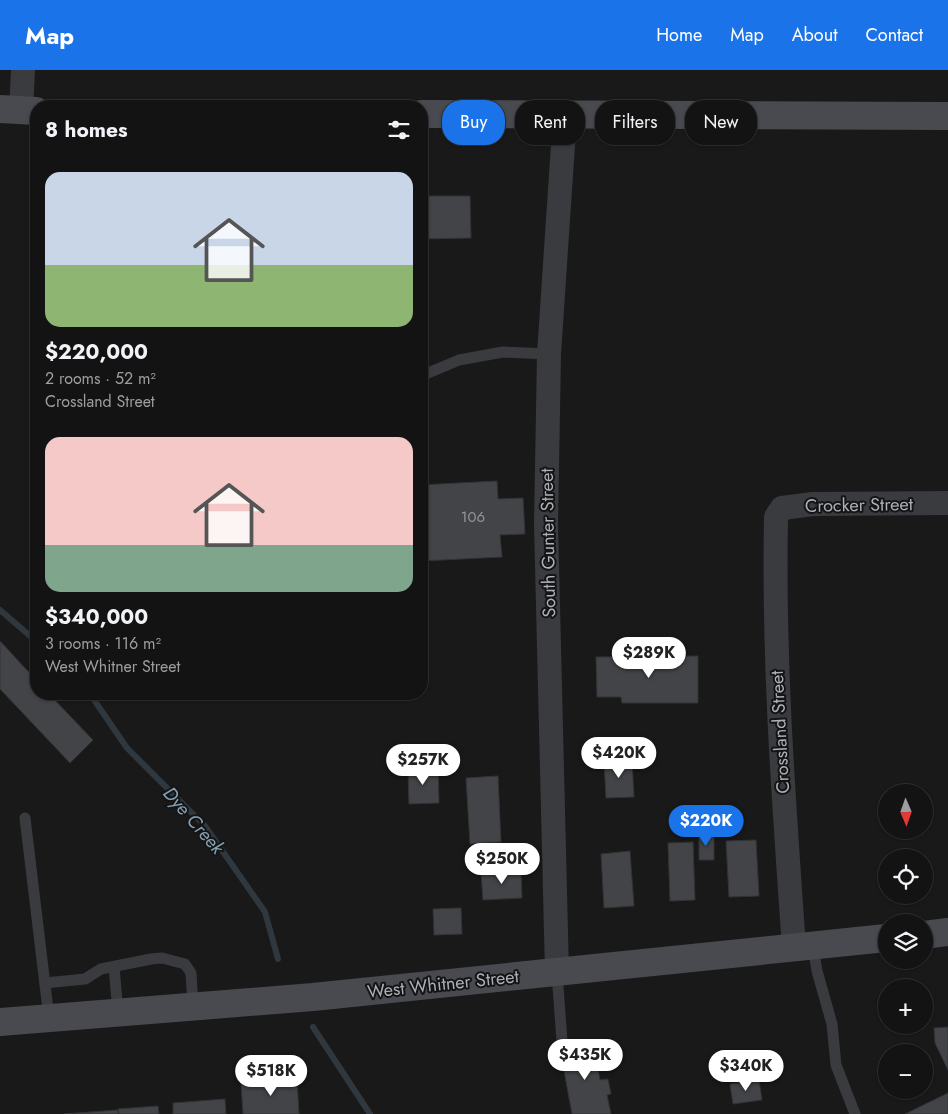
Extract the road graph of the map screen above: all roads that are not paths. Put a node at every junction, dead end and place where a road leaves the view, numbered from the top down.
1 (23, 70) edge
2 (19, 110) edge
3 (428, 114) edge
4 (515, 115) edge
5 (585, 115) edge
6 (948, 116) edge
7 (563, 145) edge
8 (549, 354) junction
9 (428, 373) edge
10 (948, 503) edge
11 (776, 517) joint
12 (25, 818) dead end
13 (948, 932) edge
14 (933, 934) edge
15 (878, 939) edge
16 (803, 946) junction
17 (114, 967) junction
18 (557, 973) junction
19 (45, 983) junction
20 (193, 1006) junction
21 (118, 1012) junction
22 (49, 1018) junction
23 (0, 1022) edge
24 (562, 1041) dead end
25 (855, 1114) edge

1 - 2 street
3 - 4 main road
5 - 6 main road
7 - 8 street, South Gunter Street
8 - 9 lane
8 - 18 street, South Gunter Street
10 - 11 street, Crocker Street
11 - 16 street, Crossland Street
12 - 19 lane
13 - 14 main road
15 - 16 main road, West Whitner Street
16 - 18 main road, West Whitner Street
16 - 25 lane
17 - 19 lane
17 - 20 lane
17 - 21 lane
18 - 20 main road, West Whitner Street
18 - 24 lane
19 - 22 lane
20 - 21 main road, West Whitner Street
21 - 22 main road, West Whitner Street
22 - 23 main road, West Whitner Street

